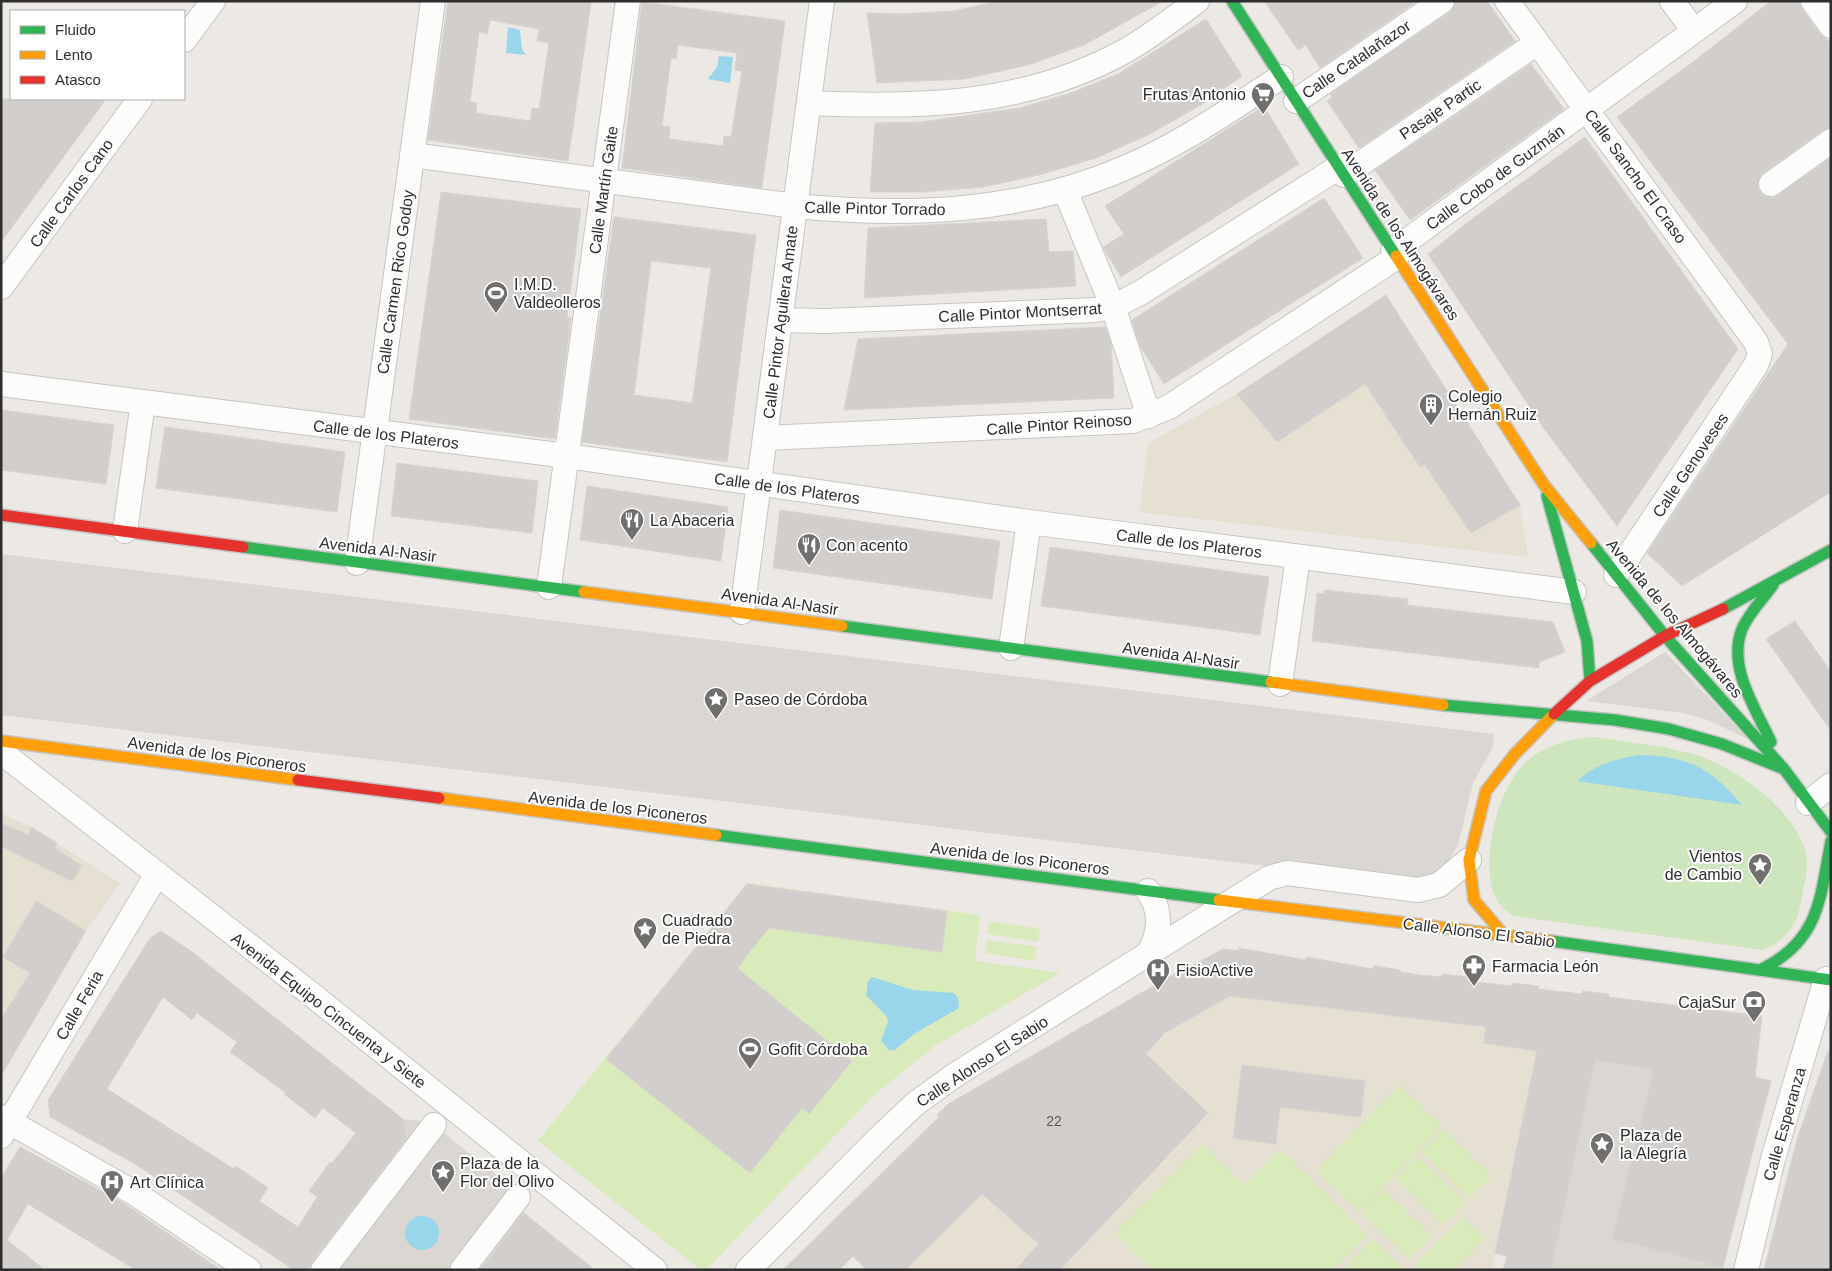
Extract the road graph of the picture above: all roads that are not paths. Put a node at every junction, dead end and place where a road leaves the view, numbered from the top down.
1 (213, 1) edge
2 (433, 1) edge
3 (628, 1) edge
4 (822, 1) edge
5 (1197, 1) edge
6 (1442, 1) edge
7 (1507, 1) edge
8 (1672, 1) edge
9 (1735, 1) edge
10 (1813, 1) edge
11 (1239, 4) edge
12 (1831, 26) edge
13 (1694, 32) junction
14 (185, 39) edge
15 (1537, 43) junction
16 (1281, 77) junction
17 (139, 100) edge
18 (1296, 101) junction
19 (809, 103) junction
20 (1587, 110) junction
21 (1831, 141) edge
22 (412, 155) junction
23 (1342, 171) junction
24 (604, 180) junction
25 (1771, 184) dead end
26 (1065, 190) junction
27 (796, 206) junction
28 (1395, 254) junction
29 (1, 287) edge
30 (1112, 307) junction
31 (780, 320) junction
32 (1760, 354) joint
33 (1, 384) edge
34 (143, 402) junction
35 (1149, 416) junction
36 (375, 433) junction
37 (765, 438) junction
38 (567, 456) junction
39 (759, 485) junction
40 (1544, 485) junction
41 (1, 515) edge
42 (1029, 522) junction
43 (125, 531) junction
44 (1831, 550) edge
45 (1298, 558) junction
46 (357, 562) junction
47 (1616, 575) junction
48 (1776, 581) junction
49 (550, 587) junction
50 (1574, 592) junction
51 (742, 612) junction
52 (1664, 636) junction
53 (1011, 648) junction
54 (1590, 681) junction
55 (1280, 684) junction
56 (1554, 714) junction
57 (1, 741) edge
58 (1, 752) edge
59 (1784, 769) junction
60 (1831, 785) edge
61 (1808, 802) junction
62 (1831, 832) edge
63 (1831, 840) edge
64 (1469, 860) junction
65 (157, 874) junction
66 (1148, 891) junction
67 (1231, 902) junction
68 (1503, 934) junction
69 (1147, 956) junction
70 (1762, 969) junction
71 (1829, 981) edge
72 (5, 1124) edge
73 (434, 1125) dead end
74 (518, 1197) dead end
75 (249, 1270) edge
76 (323, 1270) edge
77 (462, 1270) edge
78 (655, 1270) edge
79 (748, 1270) edge
80 (1746, 1270) edge

1 - 14 street
2 - 22 street, Calle Carmen Rico Godoy
3 - 24 street, Calle Martín Gaite
4 - 19 street, Calle Pintor Aguilera Amate
5 - 19 street
6 - 18 street, Calle Catalañazor
7 - 15 street, Calle Sancho El Craso
8 - 13 street
9 - 13 street, Calle Cobo de Guzmán
10 - 12 street
11 - 16 main road, Avenida de los Almogávares
13 - 20 street, Calle Cobo de Guzmán
15 - 20 street, Calle Sancho El Craso
15 - 23 street, Pasaje Partic
16 - 18 main road, Avenida de los Almogávares
16 - 26 street, Calle Pintor Torrado
17 - 29 street, Calle Carlos Cano
18 - 23 main road, Avenida de los Almogávares
19 - 27 street, Calle Pintor Aguilera Amate
20 - 28 street, Calle Cobo de Guzmán
20 - 32 street, Calle Sancho El Craso
21 - 25 street
22 - 24 street, Calle Pintor Torrado
22 - 36 street, Calle Carmen Rico Godoy
23 - 28 main road, Avenida de los Almogávares
23 - 30 street, Calle Pintor Montserrat
24 - 27 street, Calle Pintor Torrado
24 - 38 street, Calle Martín Gaite
26 - 27 street, Calle Pintor Torrado
26 - 30 street
27 - 31 street, Calle Pintor Aguilera Amate
28 - 35 street, Calle Pintor Reinoso
28 - 40 main road, Avenida de los Almogávares
30 - 31 street, Calle Pintor Montserrat
30 - 35 street
31 - 37 street, Calle Pintor Aguilera Amate
32 - 47 street, Calle Genoveses
33 - 34 street, Calle de los Plateros
34 - 36 street, Calle de los Plateros
34 - 43 street
35 - 37 street, Calle Pintor Reinoso
36 - 38 street, Calle de los Plateros
36 - 46 street, Calle Carmen Rico Godoy
37 - 39 street, Calle Pintor Aguilera Amate
38 - 39 street, Calle de los Plateros
38 - 49 street, Calle Martín Gaite
39 - 42 street, Calle de los Plateros
39 - 51 street, Calle Pintor Aguilera Amate
40 - 47 main road, Avenida de los Almogávares
40 - 50 main road, Avenida de los Almogávares
41 - 43 main road, Avenida Al-Nasir
42 - 45 street, Calle de los Plateros
42 - 53 street
43 - 46 main road, Avenida Al-Nasir
44 - 48 main road
45 - 50 street, Calle de los Plateros
45 - 55 street
46 - 49 main road, Avenida Al-Nasir
47 - 52 main road, Avenida de los Almogávares
48 - 52 main road
48 - 59 main road
49 - 51 main road, Avenida Al-Nasir
50 - 54 main road, Avenida de los Almogávares
51 - 53 main road, Avenida Al-Nasir
52 - 54 main road
52 - 59 main road, Avenida de los Almogávares
53 - 55 main road, Avenida Al-Nasir
54 - 56 main road
55 - 56 main road, Avenida Al-Nasir
56 - 59 main road, Avenida Al-Nasir
56 - 64 main road
57 - 66 main road, Avenida de los Piconeros
58 - 65 street, Avenida Equipo Cincuenta y Siete
59 - 61 main road
60 - 61 street
61 - 62 main road
63 - 70 main road
64 - 67 street
64 - 68 main road
65 - 72 street, Calle Feria
65 - 78 street, Avenida Equipo Cincuenta y Siete
66 - 67 main road, Avenida de los Piconeros
66 - 69 street
67 - 68 main road, Calle Alonso El Sabio
67 - 69 street, Calle Alonso El Sabio
68 - 70 main road, Calle Alonso El Sabio
69 - 79 street, Calle Alonso El Sabio
70 - 71 main road, Calle Alonso El Sabio
71 - 80 street, Calle Esperanza
72 - 75 street
73 - 76 street
74 - 77 street

